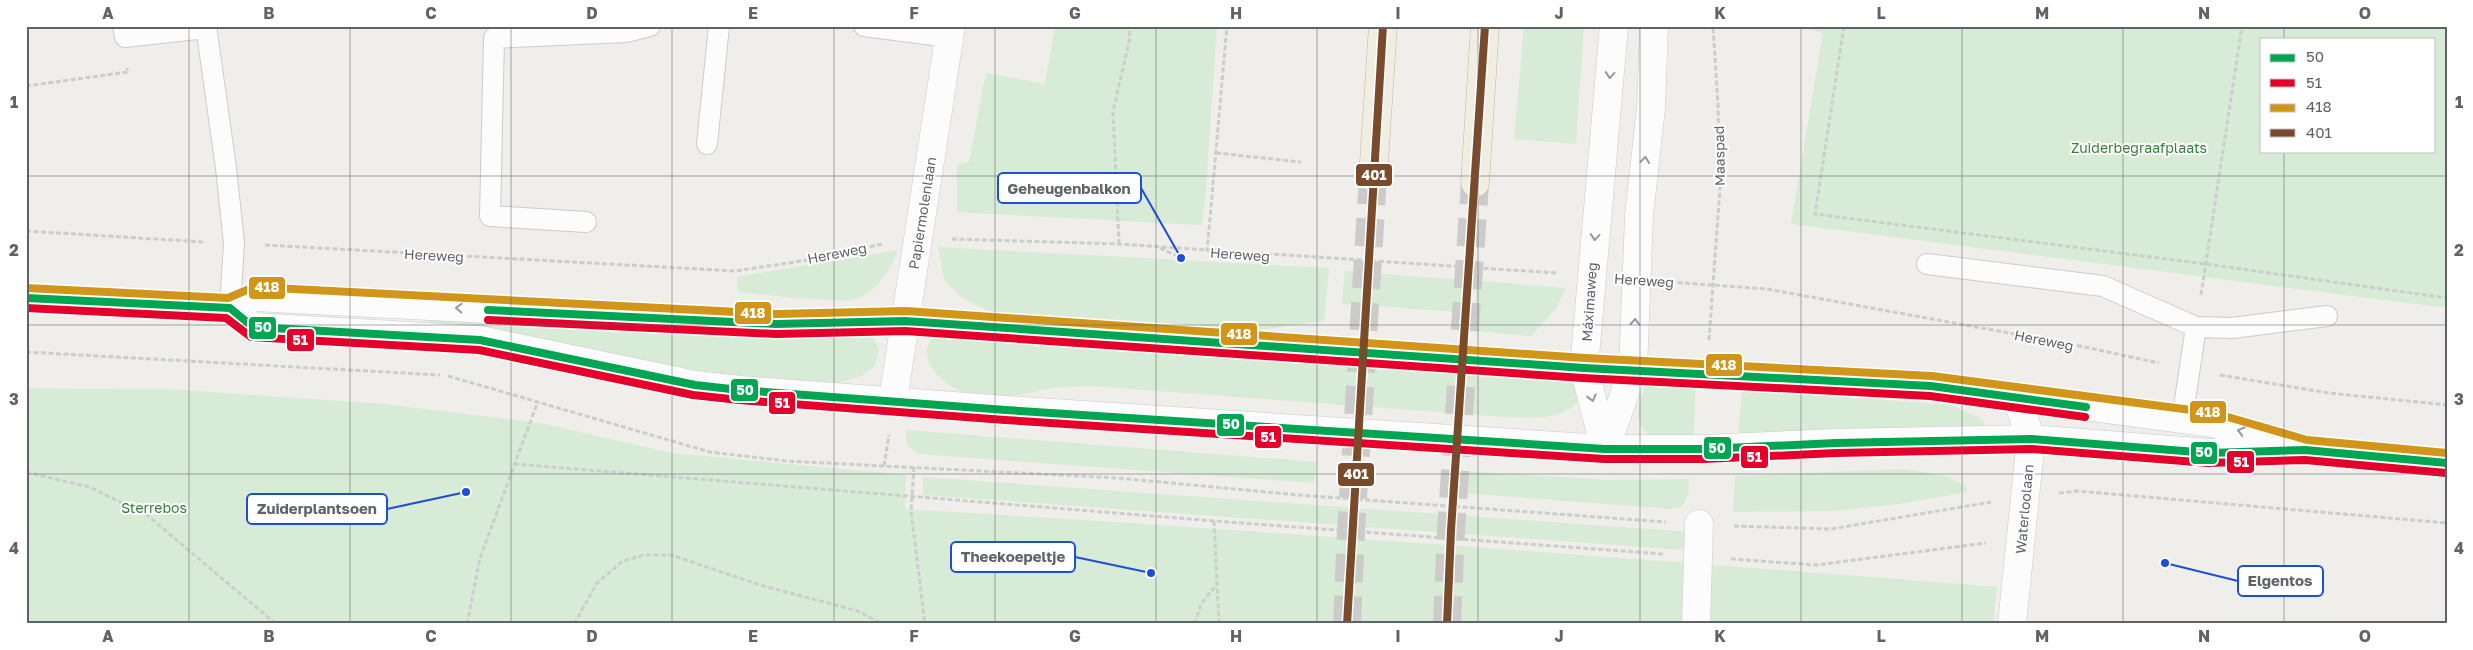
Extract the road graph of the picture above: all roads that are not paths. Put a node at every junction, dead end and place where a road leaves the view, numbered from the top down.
1 (123, 26) edge
2 (650, 26) edge
3 (719, 26) edge
4 (864, 26) edge
5 (1383, 26) edge
6 (1485, 26) edge
7 (1614, 26) edge
8 (1654, 26) edge
9 (206, 27) edge
10 (950, 32) edge
11 (707, 144) dead end
12 (1373, 177) tunnel mouth
13 (1474, 183) tunnel mouth
14 (586, 222) dead end
15 (1927, 264) dead end
16 (26, 298) edge
17 (230, 308) junction
18 (2327, 316) dead end
19 (905, 321) junction
20 (2196, 327) junction
21 (1584, 368) junction
22 (1633, 370) junction
23 (2016, 396) junction
24 (893, 400) junction
25 (2182, 420) junction
26 (2031, 439) junction
27 (1605, 449) junction
28 (2305, 450) junction
29 (2447, 462) edge
30 (1699, 524) road end
31 (1696, 624) edge
32 (2012, 624) edge

1 - 9 lane
2 - 14 lane
3 - 11 lane
4 - 10 lane
5 - 12 highway
6 - 13 highway
7 -> 21 main road, Máximaweg
22 -> 8 main road
9 - 17 lane
10 - 19 main road, Papiermolenlaan
15 - 20 lane
16 - 17 main road
19 -> 17 main road
17 - 24 main road
18 - 20 lane
19 - 21 main road
19 - 24 main road, Papiermolenlaan
20 - 25 lane
21 - 22 main road
21 -> 27 main road, Máximaweg
22 - 23 main road
22 - 27 main road
23 - 25 main road
23 - 26 main road, Waterloolaan
24 - 27 main road
28 -> 25 main road
26 - 27 main road
26 - 28 main road
26 - 32 main road, Waterloolaan
28 - 29 main road
30 - 31 main road

